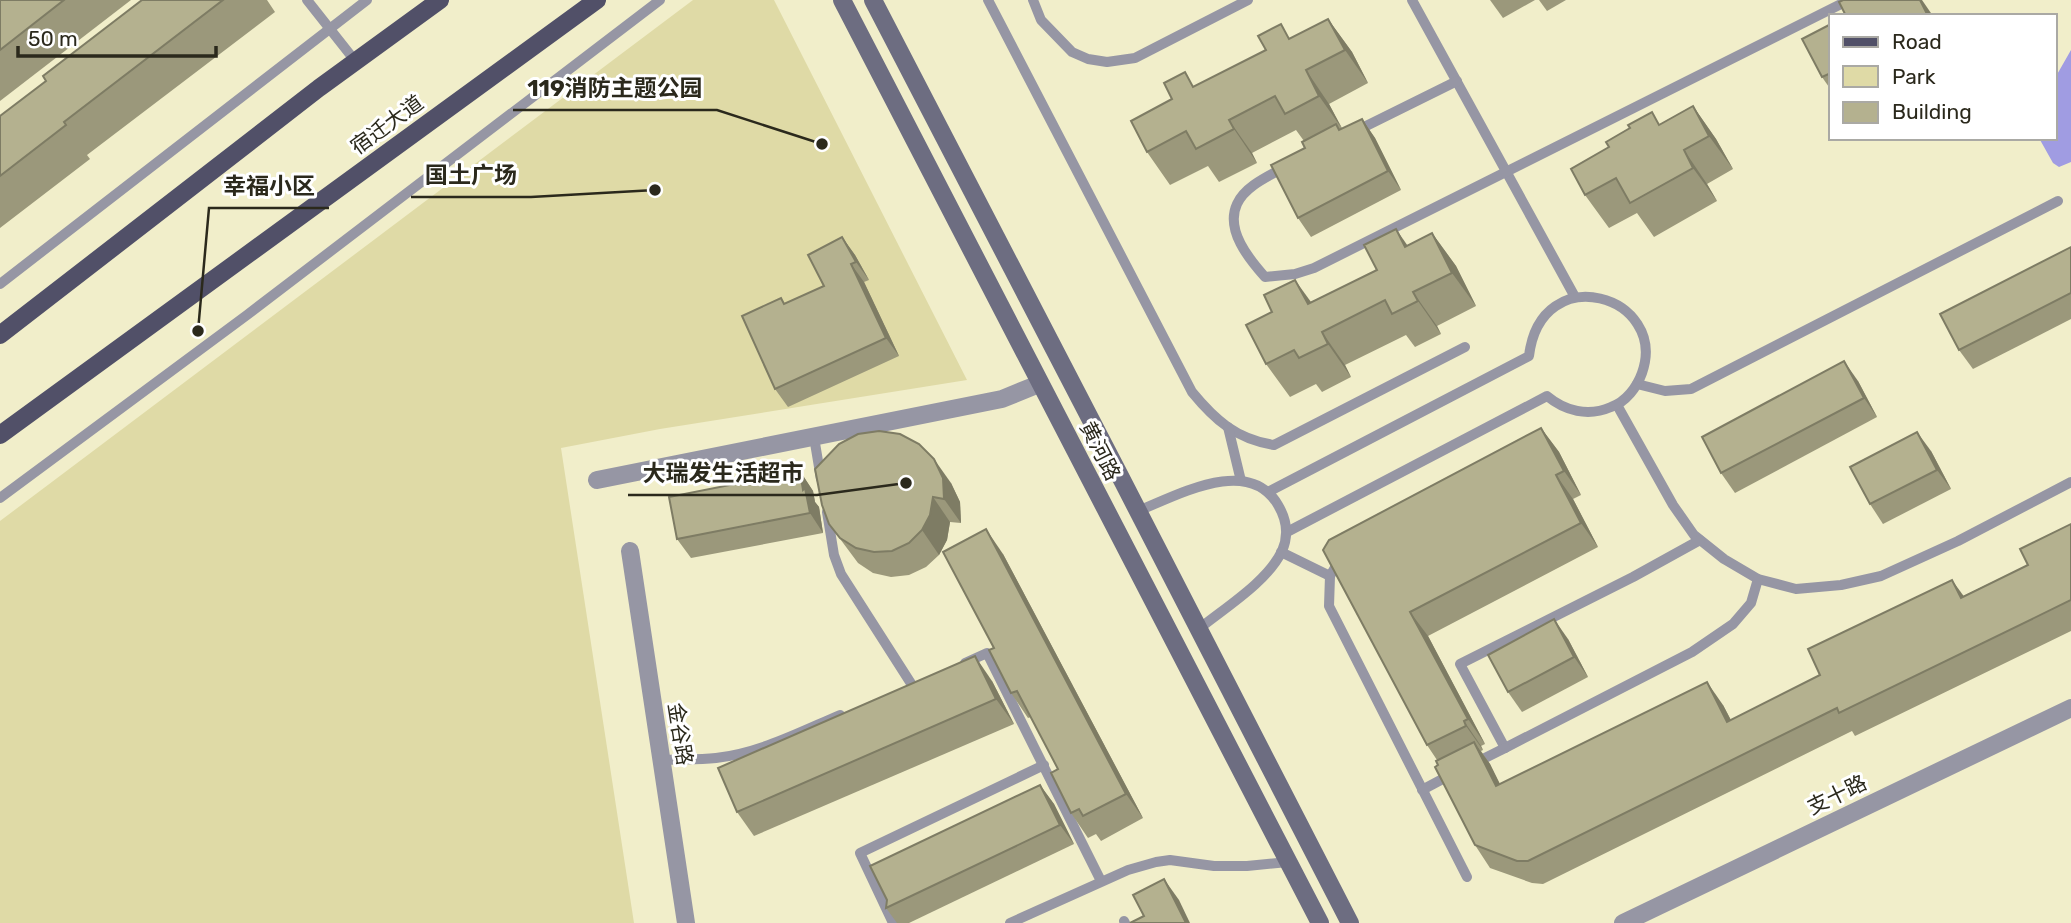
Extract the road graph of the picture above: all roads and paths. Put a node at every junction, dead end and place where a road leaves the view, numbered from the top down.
1 (307, 0) edge
2 (367, 0) edge
3 (440, 0) edge
4 (597, 0) edge
5 (660, 0) edge
6 (842, 0) edge
7 (873, 0) edge
8 (988, 0) edge
9 (1033, 0) edge
10 (1248, 0) edge
11 (1412, 0) edge
12 (1845, 0) edge
13 (330, 29) junction
14 (356, 62) junction
15 (1457, 81) junction
16 (1342, 139) edge
17 (1294, 163) edge
18 (1506, 172) junction
19 (2058, 201) dead end
20 (0, 284) edge
21 (1575, 298) junction
22 (0, 335) edge
23 (1465, 347) dead end
24 (1039, 384) junction
25 (1637, 384) junction
26 (1617, 405) junction
27 (1228, 427) junction
28 (0, 435) edge
29 (814, 437) junction
30 (597, 480) dead end
31 (1241, 481) junction
32 (2071, 482) edge
33 (823, 489) edge
34 (1268, 492) junction
35 (0, 498) edge
36 (825, 503) edge
37 (1138, 511) junction
38 (1287, 532) junction
39 (1700, 540) junction
40 (1355, 549) edge
41 (630, 551) dead end
42 (1281, 552) junction
43 (1329, 576) junction
44 (1758, 579) junction
45 (1200, 628) junction
46 (950, 669) edge
47 (925, 680) edge
48 (912, 685) junction
49 (900, 690) edge
50 (2071, 708) edge
51 (850, 711) edge
52 (1505, 748) junction
53 (662, 760) junction
54 (1044, 765) junction
55 (1422, 790) junction
56 (1287, 862) junction
57 (1466, 877) dead end
58 (1101, 881) junction
59 (685, 923) edge
60 (893, 923) edge
61 (1010, 923) edge
62 (1320, 923) edge
63 (1350, 923) edge
64 (1623, 923) edge

1 - 13 lane
2 - 13 lane
3 - 14 main road
4 - 28 main road, 宿迁大道
5 - 35 lane
6 - 24 main road, 黄河路
7 - 37 main road, 黄河路
8 - 27 lane
9 - 10 lane
11 - 15 lane
12 - 18 lane
13 - 14 lane
13 - 20 lane
14 - 22 main road
15 - 16 lane
15 - 18 lane
17 - 18 lane
18 - 21 lane
19 - 25 lane
21 - 25 lane
21 - 34 lane
23 - 27 lane
24 - 29 street
24 - 56 main road, 黄河路
25 - 26 lane
26 - 38 lane
26 - 39 lane
27 - 31 lane
29 - 30 street
29 - 33 lane
31 - 34 lane
31 - 37 lane
32 - 44 lane
34 - 38 lane
36 - 48 lane
37 - 45 main road, 黄河路
38 - 42 lane
39 - 44 lane
39 - 52 lane
40 - 43 lane
41 - 53 street, 金谷路
42 - 43 lane
42 - 45 lane
43 - 55 lane
44 - 52 lane
45 - 63 main road, 黄河路
46 - 54 lane
47 - 48 lane
48 - 49 lane
50 - 64 street, 支十路
51 - 53 lane
52 - 55 lane
53 - 59 street, 金谷路
54 - 58 lane
54 - 60 lane
55 - 57 lane
56 - 58 lane
56 - 62 main road, 黄河路
58 - 61 lane

